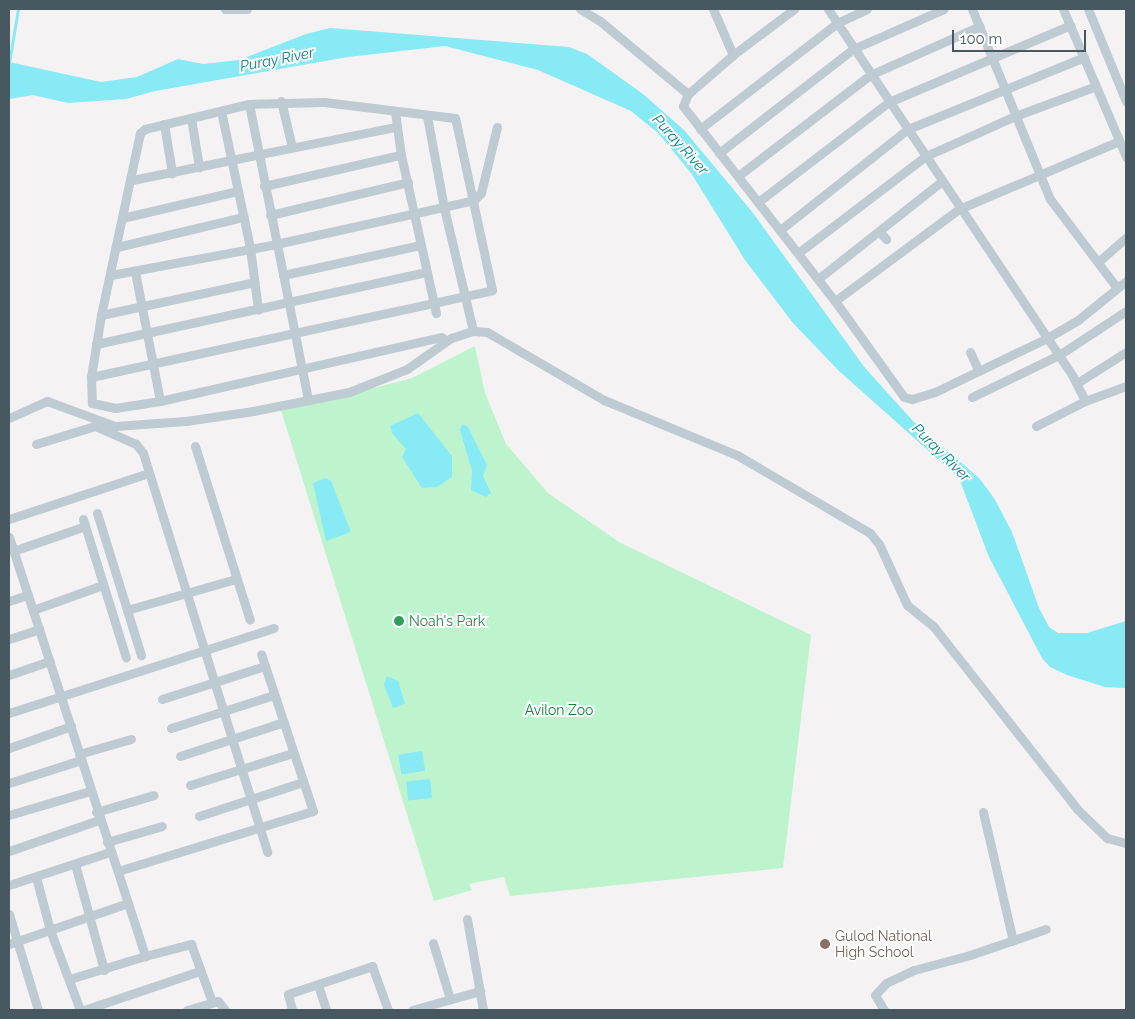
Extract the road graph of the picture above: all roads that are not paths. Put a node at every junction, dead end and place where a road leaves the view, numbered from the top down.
1 (225, 9) edge
2 (246, 9) edge
3 (580, 9) edge
4 (713, 9) edge
5 (794, 9) edge
6 (828, 9) edge
7 (867, 9) edge
8 (944, 9) edge
9 (972, 9) edge
10 (1063, 9) edge
11 (1088, 9) edge
12 (837, 23) junction
13 (1070, 25) junction
14 (980, 26) junction
15 (853, 49) junction
16 (733, 55) junction
17 (992, 57) junction
18 (1084, 57) junction
19 (870, 75) junction
20 (1096, 86) junction
21 (1005, 88) junction
22 (688, 94) junction
23 (281, 101) junction
24 (1126, 101) edge
25 (889, 102) junction
26 (249, 104) junction
27 (220, 111) junction
28 (395, 112) junction
29 (427, 116) junction
30 (1015, 116) junction
31 (191, 118) junction
32 (164, 124) junction
33 (396, 127) junction
34 (497, 127) dead end
35 (700, 129) junction
36 (908, 130) junction
37 (1118, 142) junction
38 (292, 147) junction
39 (720, 153) junction
40 (258, 154) junction
41 (401, 155) junction
42 (926, 156) junction
43 (1126, 158) edge
44 (230, 161) junction
45 (199, 167) junction
46 (172, 173) junction
47 (738, 176) junction
48 (1038, 176) junction
49 (132, 180) junction
50 (408, 182) junction
51 (942, 182) junction
52 (264, 186) junction
53 (236, 192) junction
54 (474, 200) junction
55 (758, 202) junction
56 (444, 208) junction
57 (959, 208) junction
58 (270, 215) junction
59 (414, 215) junction
60 (243, 217) junction
61 (122, 218) junction
62 (780, 230) junction
63 (879, 231) junction
64 (1126, 238) edge
65 (886, 239) dead end
66 (276, 244) junction
67 (421, 245) junction
68 (117, 247) junction
69 (250, 248) junction
70 (798, 253) junction
71 (1098, 262) junction
72 (135, 272) junction
73 (426, 272) junction
74 (111, 275) junction
75 (283, 275) junction
76 (818, 279) junction
77 (1126, 281) edge
78 (255, 282) junction
79 (1117, 288) junction
80 (464, 296) junction
81 (836, 301) junction
82 (288, 303) junction
83 (142, 306) junction
84 (258, 309) junction
85 (434, 309) junction
86 (1126, 311) edge
87 (101, 315) junction
88 (473, 331) junction
89 (147, 333) junction
90 (294, 333) junction
91 (442, 337) dead end
92 (1047, 338) junction
93 (96, 344) junction
94 (970, 352) dead end
95 (1126, 352) edge
96 (1059, 355) junction
97 (153, 364) junction
98 (301, 370) junction
99 (979, 371) junction
100 (91, 377) junction
101 (1077, 383) junction
102 (1126, 386) edge
103 (972, 397) dead end
104 (308, 400) junction
105 (1085, 401) junction
106 (160, 402) junction
107 (9, 418) edge
108 (1036, 426) dead end
109 (36, 444) dead end
110 (195, 446) dead end
111 (149, 473) junction
112 (97, 513) dead end
113 (9, 519) edge
114 (9, 537) edge
115 (13, 551) junction
116 (236, 579) junction
117 (103, 585) junction
118 (184, 592) junction
119 (28, 595) junction
120 (9, 601) edge
121 (33, 610) junction
122 (127, 610) junction
123 (250, 620) dead end
124 (274, 628) dead end
125 (39, 629) junction
126 (9, 639) edge
127 (205, 650) junction
128 (261, 654) dead end
129 (141, 655) dead end
130 (126, 658) dead end
131 (50, 661) junction
132 (265, 666) junction
133 (9, 675) edge
134 (214, 683) junction
135 (274, 694) junction
136 (62, 696) junction
137 (162, 699) dead end
138 (225, 709) junction
139 (9, 713) edge
140 (284, 722) junction
141 (71, 726) junction
142 (171, 728) dead end
143 (233, 737) junction
144 (131, 740) dead end
145 (9, 748) edge
146 (294, 753) junction
147 (180, 756) dead end
148 (80, 757) junction
149 (241, 768) junction
150 (303, 782) junction
151 (9, 783) edge
152 (190, 785) dead end
153 (90, 791) junction
154 (154, 795) dead end
155 (250, 799) junction
156 (983, 812) dead end
157 (9, 815) edge
158 (98, 816) junction
159 (199, 816) dead end
160 (162, 826) dead end
161 (261, 828) junction
162 (107, 842) junction
163 (1126, 843) edge
164 (9, 851) edge
165 (110, 852) junction
166 (267, 852) dead end
167 (75, 864) junction
168 (118, 871) junction
169 (36, 877) junction
170 (9, 885) edge
171 (128, 904) junction
172 (9, 914) edge
173 (89, 916) junction
174 (467, 919) dead end
175 (50, 930) junction
176 (1046, 930) dead end
177 (1013, 941) junction
178 (13, 942) edge
179 (432, 942) dead end
180 (145, 956) junction
181 (104, 970) junction
182 (200, 971) junction
183 (70, 979) junction
184 (318, 985) junction
185 (480, 991) junction
186 (450, 999) junction
187 (212, 1002) junction
188 (39, 1010) edge
189 (80, 1010) edge
190 (84, 1010) edge
191 (188, 1010) edge
192 (225, 1010) edge
193 (292, 1010) edge
194 (326, 1010) edge
195 (388, 1010) edge
196 (412, 1010) edge
197 (483, 1010) edge
198 (884, 1010) edge

1 - 2 street
3 - 22 street
4 - 16 street
5 - 16 street
6 - 12 street
7 - 12 street
8 - 15 street
9 - 14 street
10 - 13 street
11 - 24 street
12 - 15 street
12 - 35 street
13 - 17 street
13 - 18 street
14 - 17 street
14 - 19 street
15 - 19 street
15 - 39 street
16 - 22 street
17 - 21 street
17 - 25 street
18 - 20 street
18 - 21 street
19 - 25 street
19 - 47 street
20 - 30 street
20 - 37 street
21 - 30 street
21 - 36 street
22 - 35 street
23 - 26 street
23 - 28 street
23 - 38 street
25 - 36 street
25 - 55 street
26 - 27 street
26 - 40 street
27 - 31 street
27 - 44 street
28 - 29 street
28 - 33 street
29 - 54 street
29 - 56 street
30 - 42 street
30 - 48 street
31 - 32 street
31 - 45 street
32 - 46 street
32 - 49 street
33 - 38 street
33 - 41 street
34 - 54 street
35 - 39 street
36 - 42 street
36 - 62 street
37 - 43 street
37 - 48 street
38 - 40 street
39 - 47 street
40 - 44 street
40 - 52 street
41 - 50 street
41 - 52 street
42 - 51 street
42 - 70 street
44 - 45 street
44 - 53 street
45 - 46 street
46 - 49 street
47 - 55 street
48 - 57 street
48 - 71 street
49 - 61 street
50 - 58 street
50 - 59 street
51 - 57 street
51 - 63 street
52 - 58 street
53 - 60 street
53 - 61 street
54 - 56 street
54 - 80 street
55 - 62 street
56 - 59 street
56 - 80 street
57 - 81 street
57 - 92 street
58 - 66 street
59 - 66 street
59 - 67 street
60 - 68 street
60 - 69 street
61 - 68 street
62 - 70 street
63 - 65 street
63 - 76 street
64 - 71 street
66 - 69 street
66 - 75 street
67 - 73 street
67 - 75 street
68 - 74 street
69 - 72 street
69 - 78 street
70 - 76 street
71 - 79 street
72 - 74 street
72 - 83 street
73 - 82 street
73 - 85 street
74 - 87 street
75 - 82 street
76 - 81 street
77 - 79 street
78 - 83 street
78 - 84 street
79 - 92 street
80 - 85 street
80 - 88 street
81 - 99 street
82 - 84 street
82 - 90 street
83 - 87 street
83 - 89 street
84 - 89 street
85 - 90 street
86 - 96 street
87 - 93 street
88 - 104 street
88 - 163 street
89 - 93 street
89 - 97 street
90 - 97 street
90 - 98 street
91 - 98 street
92 - 96 street
92 - 99 street
93 - 100 street
94 - 99 street
95 - 101 street
96 - 101 street
96 - 103 street
97 - 100 street
97 - 106 street
98 - 104 street
98 - 106 street
100 - 106 street
101 - 105 street
102 - 105 street
104 - 107 street
105 - 108 street
109 - 111 street
110 - 116 street
111 - 113 street
111 - 118 street
112 - 122 street
114 - 115 street
115 - 117 street
115 - 119 street
116 - 118 street
116 - 123 street
117 - 121 street
117 - 130 street
118 - 122 street
118 - 127 street
119 - 120 street
119 - 121 street
121 - 125 street
122 - 129 street
124 - 127 street
125 - 126 street
125 - 131 street
127 - 134 street
127 - 136 street
128 - 132 street
131 - 133 street
131 - 136 street
132 - 134 street
132 - 135 street
134 - 137 street
134 - 138 street
135 - 138 street
135 - 140 street
136 - 139 street
136 - 141 street
138 - 142 street
138 - 143 street
140 - 143 street
140 - 146 street
141 - 145 street
141 - 148 street
143 - 147 street
143 - 149 street
144 - 148 street
146 - 149 street
146 - 150 street
148 - 151 street
148 - 153 street
149 - 152 street
149 - 155 street
150 - 155 street
150 - 161 street
153 - 157 street
153 - 158 street
154 - 158 street
155 - 159 street
155 - 161 street
156 - 177 street
158 - 162 street
158 - 164 street
160 - 162 street
161 - 166 street
161 - 168 street
162 - 165 street
165 - 167 street
165 - 168 street
167 - 169 street
167 - 173 street
168 - 171 street
169 - 170 street
169 - 175 street
171 - 173 street
171 - 180 street
172 - 178 street
173 - 175 street
173 - 181 street
174 - 185 street
175 - 178 street
175 - 183 street
176 - 177 street
177 - 198 street
178 - 188 street
179 - 186 street
180 - 181 street
180 - 182 street
181 - 183 street
182 - 187 street
182 - 190 street
183 - 189 street
184 - 193 street
184 - 194 street
184 - 195 street
185 - 186 street
185 - 197 street
186 - 196 street
187 - 191 street
187 - 192 street

